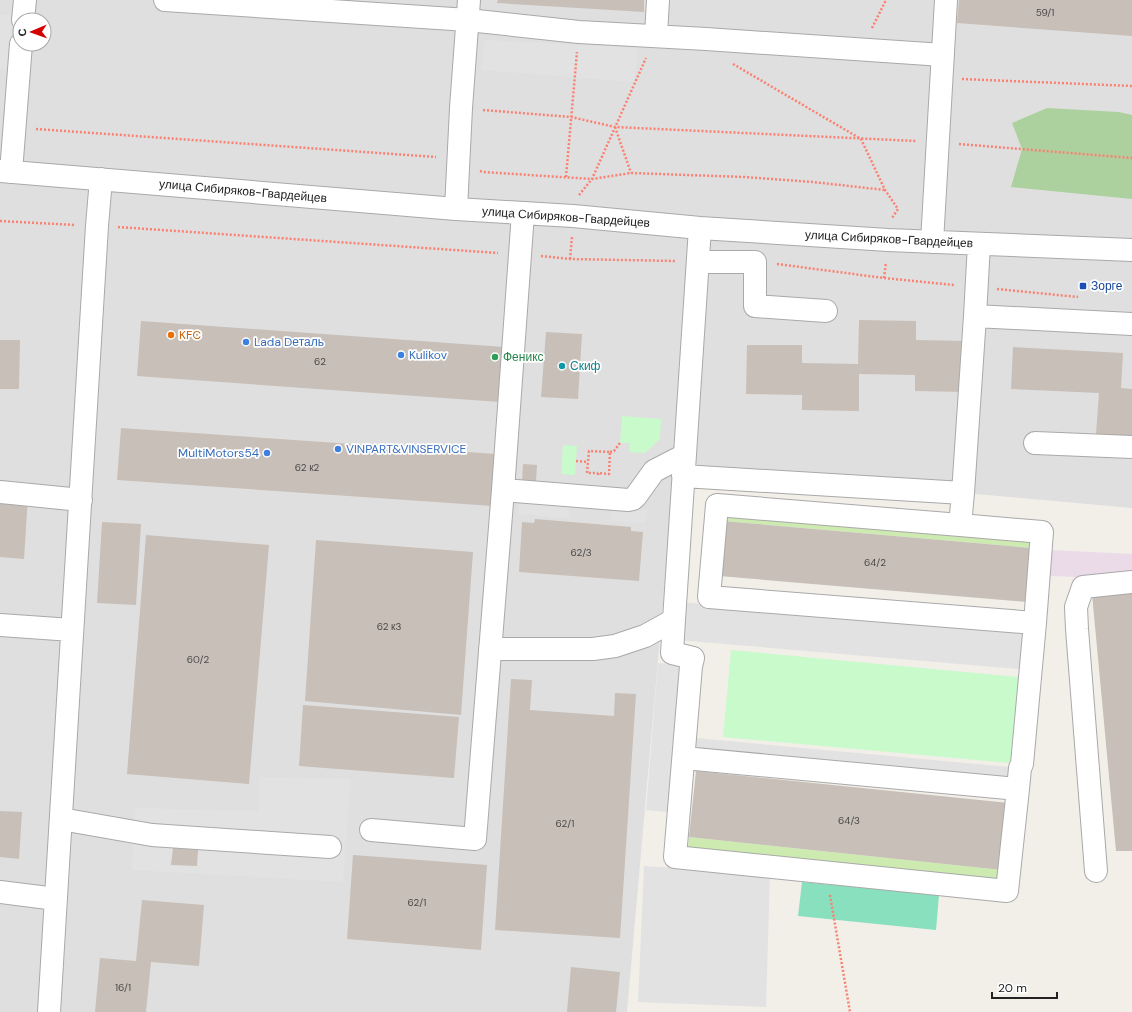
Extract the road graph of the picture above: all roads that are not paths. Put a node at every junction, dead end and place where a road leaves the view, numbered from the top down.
1 (25, 0) edge
2 (165, 0) edge
3 (658, 0) edge
4 (946, 0) edge
5 (469, 10) edge
6 (24, 12) edge
7 (656, 36) junction
8 (20, 52) edge
9 (943, 55) junction
10 (5, 172) edge
11 (101, 179) junction
12 (456, 210) junction
13 (523, 213) junction
14 (700, 228) junction
15 (932, 242) junction
16 (979, 244) junction
17 (1132, 250) edge
18 (698, 262) junction
19 (826, 311) dead end
20 (975, 316) junction
21 (1132, 324) edge
22 (1035, 443) dead end
23 (1132, 447) edge
24 (684, 466) junction
25 (503, 490) junction
26 (0, 492) edge
27 (962, 493) junction
28 (81, 500) junction
29 (960, 525) junction
30 (1132, 582) edge
31 (675, 595) junction
32 (709, 597) junction
33 (674, 620) junction
34 (1035, 623) junction
35 (0, 625) edge
36 (72, 630) junction
37 (490, 649) junction
38 (684, 758) junction
39 (1018, 789) junction
40 (61, 819) junction
41 (371, 830) dead end
42 (330, 847) dead end
43 (1096, 872) dead end
44 (0, 892) edge
45 (56, 899) junction
46 (49, 1012) edge

1 - 6 street
2 - 5 street
3 - 7 street
4 - 9 street
5 - 7 street
5 - 12 street
7 - 9 street
8 - 10 street
9 - 15 street
10 - 11 street, улица Сибиряков-Гвардейцев
11 - 12 street, улица Сибиряков-Гвардейцев
11 - 28 street
12 - 13 street, улица Сибиряков-Гвардейцев
13 - 14 street, улица Сибиряков-Гвардейцев
13 - 25 street
14 - 15 street, улица Сибиряков-Гвардейцев
14 - 18 street
15 - 16 street, улица Сибиряков-Гвардейцев
16 - 17 street, улица Сибиряков-Гвардейцев
16 - 20 street
18 - 19 street
18 - 24 street
20 - 21 street
20 - 27 street
22 - 23 street
24 - 25 street
24 - 27 street
24 - 31 street
25 - 37 street
26 - 28 street
27 - 29 street
28 - 36 street
29 - 32 street
29 - 34 street
30 - 43 street
31 - 32 street
31 - 33 street
32 - 34 street
33 - 37 street
33 - 38 street
34 - 39 street
35 - 36 street
36 - 40 street
37 - 41 street
38 - 39 street
38 - 39 street
40 - 42 street
40 - 45 street
44 - 45 street
45 - 46 street

